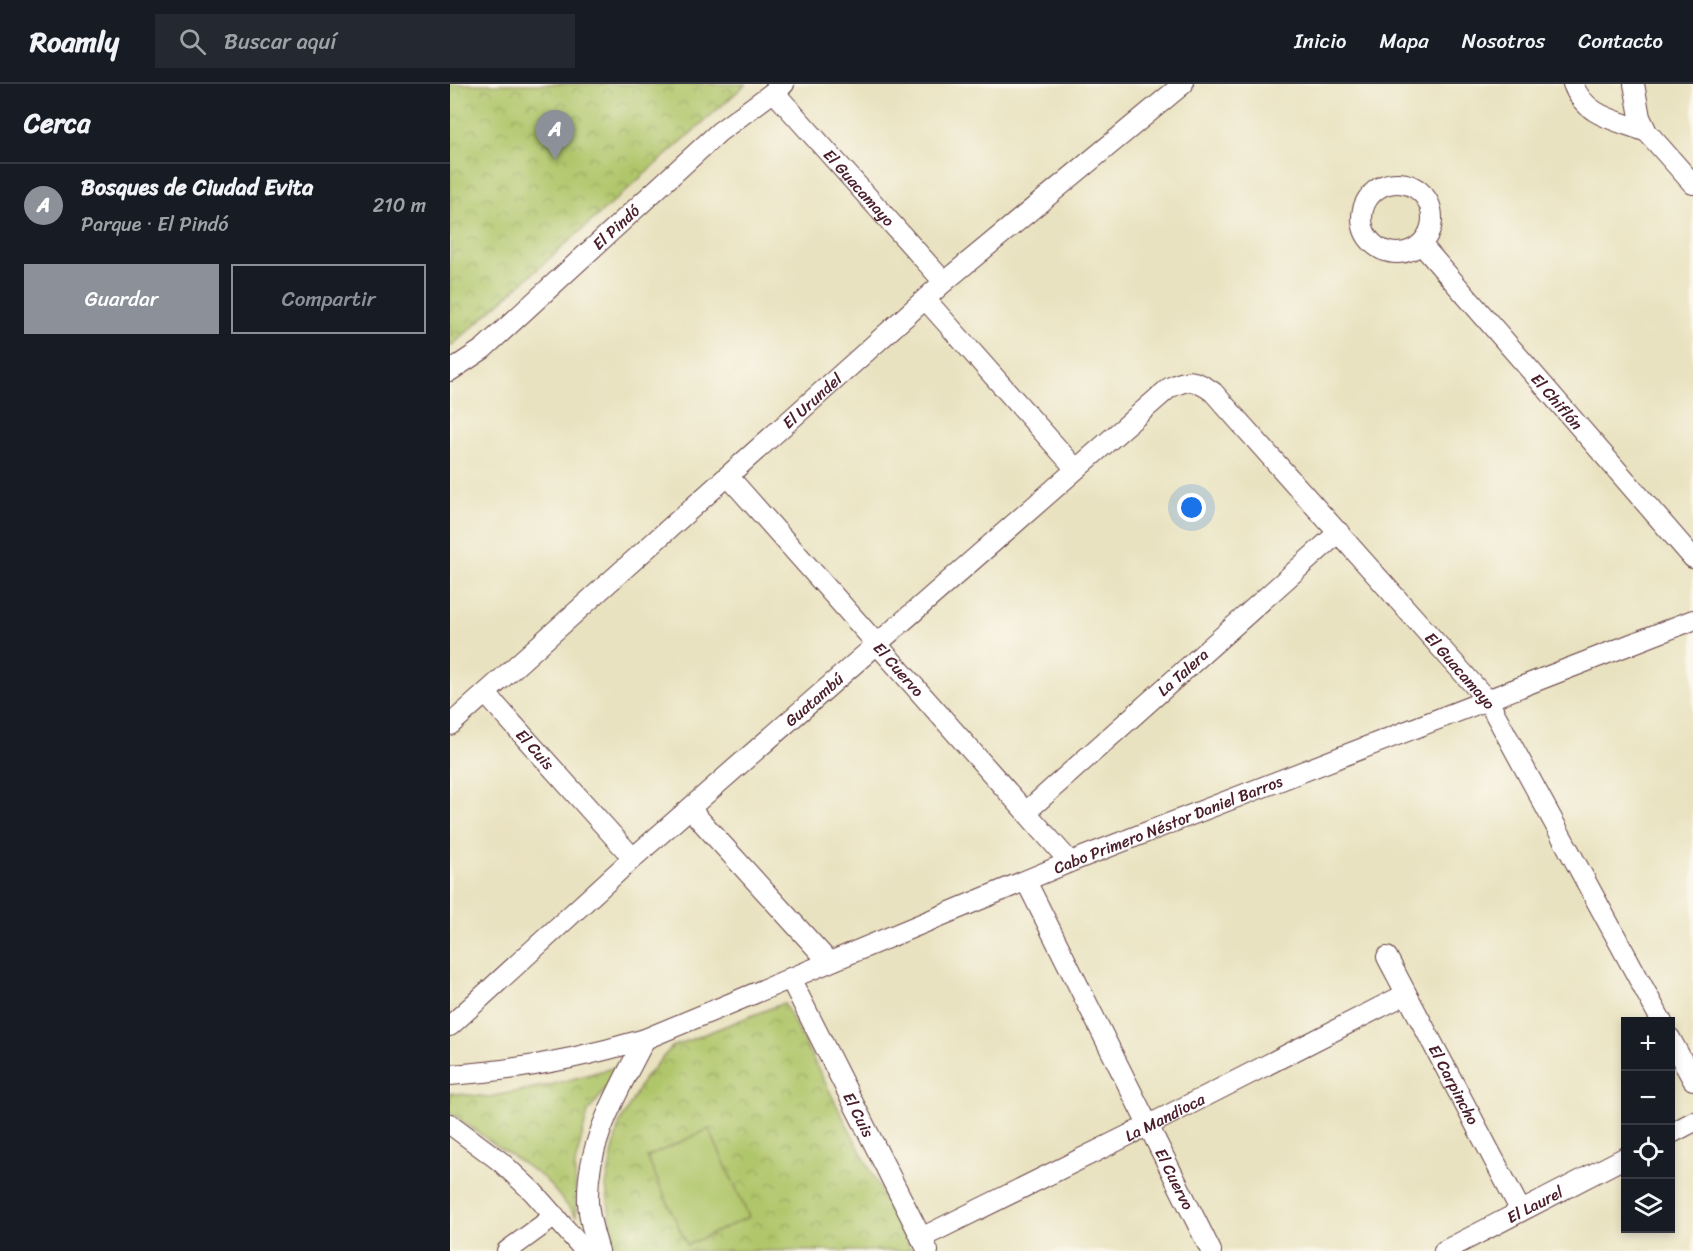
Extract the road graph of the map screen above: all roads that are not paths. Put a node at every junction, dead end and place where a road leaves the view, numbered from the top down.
1 (1183, 84) edge
2 (1573, 84) edge
3 (1634, 84) edge
4 (779, 88) edge
5 (1647, 132) junction
6 (1693, 184) edge
7 (1421, 244) dead end
8 (944, 282) junction
9 (926, 300) junction
10 (450, 371) edge
11 (1184, 381) joint
12 (1075, 468) junction
13 (728, 476) junction
14 (1339, 532) junction
15 (1693, 558) edge
16 (1693, 620) edge
17 (878, 644) junction
18 (486, 694) junction
19 (1488, 701) junction
20 (450, 725) edge
21 (690, 809) junction
22 (1026, 812) junction
23 (633, 858) junction
24 (1070, 862) junction
25 (1026, 881) junction
26 (1387, 957) dead end
27 (829, 962) junction
28 (790, 978) junction
29 (1406, 994) junction
30 (1659, 1017) edge
31 (450, 1026) edge
32 (645, 1039) junction
33 (1675, 1046) edge
34 (450, 1075) edge
35 (1693, 1080) edge
36 (1693, 1122) edge
37 (450, 1124) edge
38 (1147, 1126) junction
39 (1675, 1132) edge
40 (1621, 1160) edge
41 (1521, 1211) junction
42 (555, 1216) junction
43 (924, 1244) edge
44 (507, 1251) edge
45 (585, 1251) edge
46 (599, 1251) edge
47 (1211, 1251) edge
48 (1444, 1251) edge

1 - 8 street, El Urundel
2 - 5 street
3 - 5 street
4 - 8 street, El Guacamayo
4 - 10 street, El Pindó
5 - 6 street
7 - 15 street, El Chiflón
8 - 9 street, El Urundel
9 - 12 street
9 - 13 street, El Urundel
11 - 12 street, Guatambú
11 - 14 street, El Guacamayo
12 - 17 street, Guatambú
13 - 17 street, El Cuervo
13 - 18 street, El Urundel
14 - 19 street, El Guacamayo
14 - 22 street, La Talera
16 - 19 street, Cabo Primero Néstor Daniel Barros
17 - 21 street, Guatambú
17 - 22 street, El Cuervo
18 - 20 street, El Urundel
18 - 23 street, El Cuis
19 - 24 street, Cabo Primero Néstor Daniel Barros
19 - 30 street, El Guacamayo
21 - 23 street, Guatambú
21 - 27 street
22 - 24 street, El Cuervo
23 - 31 street, Guatambú
24 - 25 street, Cabo Primero Néstor Daniel Barros
25 - 27 street, Cabo Primero Néstor Daniel Barros
25 - 38 street, El Cuervo
26 - 29 street, El Carpincho
27 - 28 street, Cabo Primero Néstor Daniel Barros
28 - 32 street, Cabo Primero Néstor Daniel Barros
28 - 43 street, El Cuis
29 - 38 street, La Mandioca
29 - 41 street, El Carpincho
32 - 34 street, Cabo Primero Néstor Daniel Barros
32 - 46 street
33 - 35 street
36 - 39 street
37 - 42 street
38 - 43 street, La Mandioca
38 - 47 street, El Cuervo
40 - 41 street, El Laurel
41 - 48 street, El Laurel
42 - 44 street
42 - 45 street

